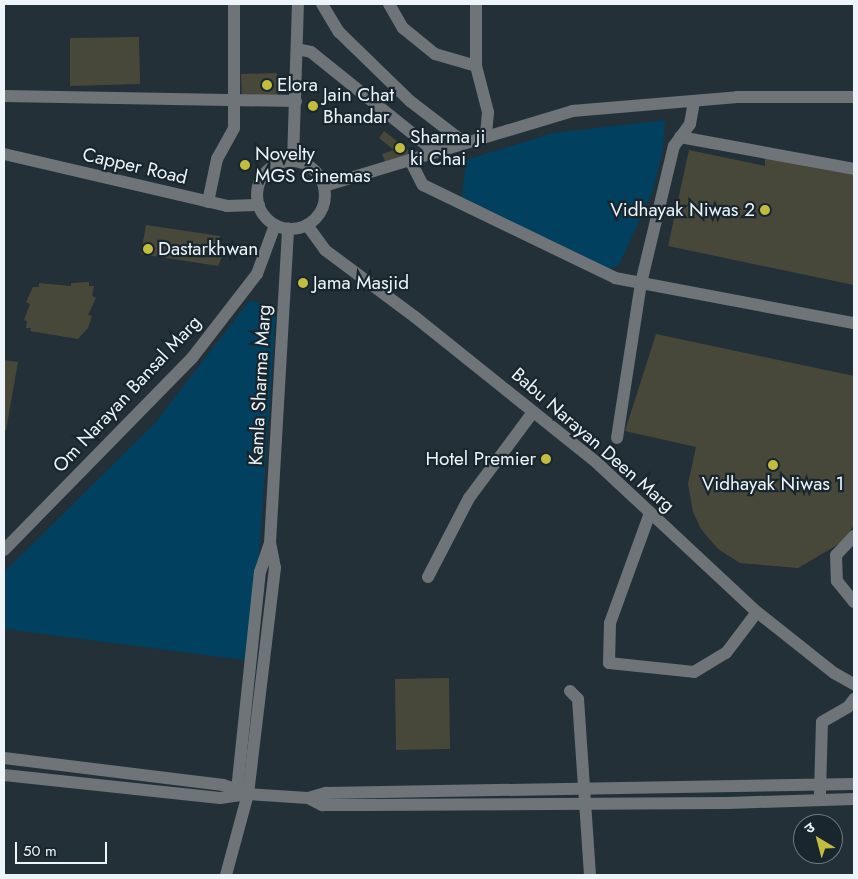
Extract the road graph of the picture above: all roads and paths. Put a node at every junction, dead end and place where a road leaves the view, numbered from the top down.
1 (234, 4) edge
2 (298, 4) edge
3 (322, 4) edge
4 (389, 4) edge
5 (476, 4) edge
6 (297, 49) junction
7 (476, 66) junction
8 (4, 96) edge
9 (854, 98) edge
10 (234, 100) junction
11 (694, 101) junction
12 (296, 102) junction
13 (486, 136) junction
14 (680, 137) junction
15 (465, 143) junction
16 (434, 151) junction
17 (4, 154) edge
18 (410, 160) junction
19 (293, 161) junction
20 (854, 169) edge
21 (324, 186) junction
22 (208, 202) junction
23 (259, 205) junction
24 (275, 225) junction
25 (306, 226) junction
26 (288, 229) junction
27 (641, 283) junction
28 (854, 323) edge
29 (533, 412) junction
30 (617, 438) dead end
31 (650, 513) junction
32 (854, 536) edge
33 (270, 544) junction
34 (4, 550) edge
35 (428, 578) dead end
36 (854, 602) edge
37 (757, 612) junction
38 (250, 664) junction
39 (264, 665) junction
40 (854, 684) edge
41 (570, 692) dead end
42 (854, 699) edge
43 (4, 758) edge
44 (4, 775) edge
45 (854, 784) edge
46 (820, 785) junction
47 (694, 788) junction
48 (243, 792) junction
49 (587, 797) junction
50 (854, 799) edge
51 (820, 800) junction
52 (693, 803) junction
53 (226, 875) edge
54 (590, 875) edge

1 - 10 street
2 - 6 street
3 - 15 street
4 - 7 street
5 - 7 street
6 - 12 street
6 - 16 street
7 - 13 street
8 - 10 street
9 - 11 street
10 - 12 street
10 - 22 street
11 - 13 street
11 - 14 street
12 - 19 street
13 - 15 street
14 - 20 street
14 - 27 street
15 - 16 street
16 - 18 street
17 - 22 street, Capper Road
18 - 21 street
18 - 27 street
19 - 21 street
19 - 23 street
21 - 25 street
22 - 23 street, Capper Road
23 - 24 street
24 - 26 street
24 - 34 street, Om Narayan Bansal Marg
25 - 26 street
25 - 29 street, Babu Narayan Deen Marg
26 - 33 street, Kamla Sharma Marg
27 - 28 street
27 - 30 street
29 - 31 street, Babu Narayan Deen Marg
29 - 35 street
31 - 37 street, Babu Narayan Deen Marg
31 - 37 street
32 - 36 street
33 - 38 street, Kamla Sharma Marg
33 - 39 street, Kamla Sharma Marg
37 - 40 street, Babu Narayan Deen Marg
38 - 39 street
38 - 48 street, Kamla Sharma Marg
39 - 48 street, Kamla Sharma Marg
41 - 49 street
42 - 46 street
43 - 48 street
44 - 48 street
45 - 46 street
46 - 47 street
46 - 51 street
47 - 49 street
47 - 52 street
48 - 49 street
48 - 53 street
49 - 52 street
49 - 54 street
50 - 51 street
51 - 52 street

